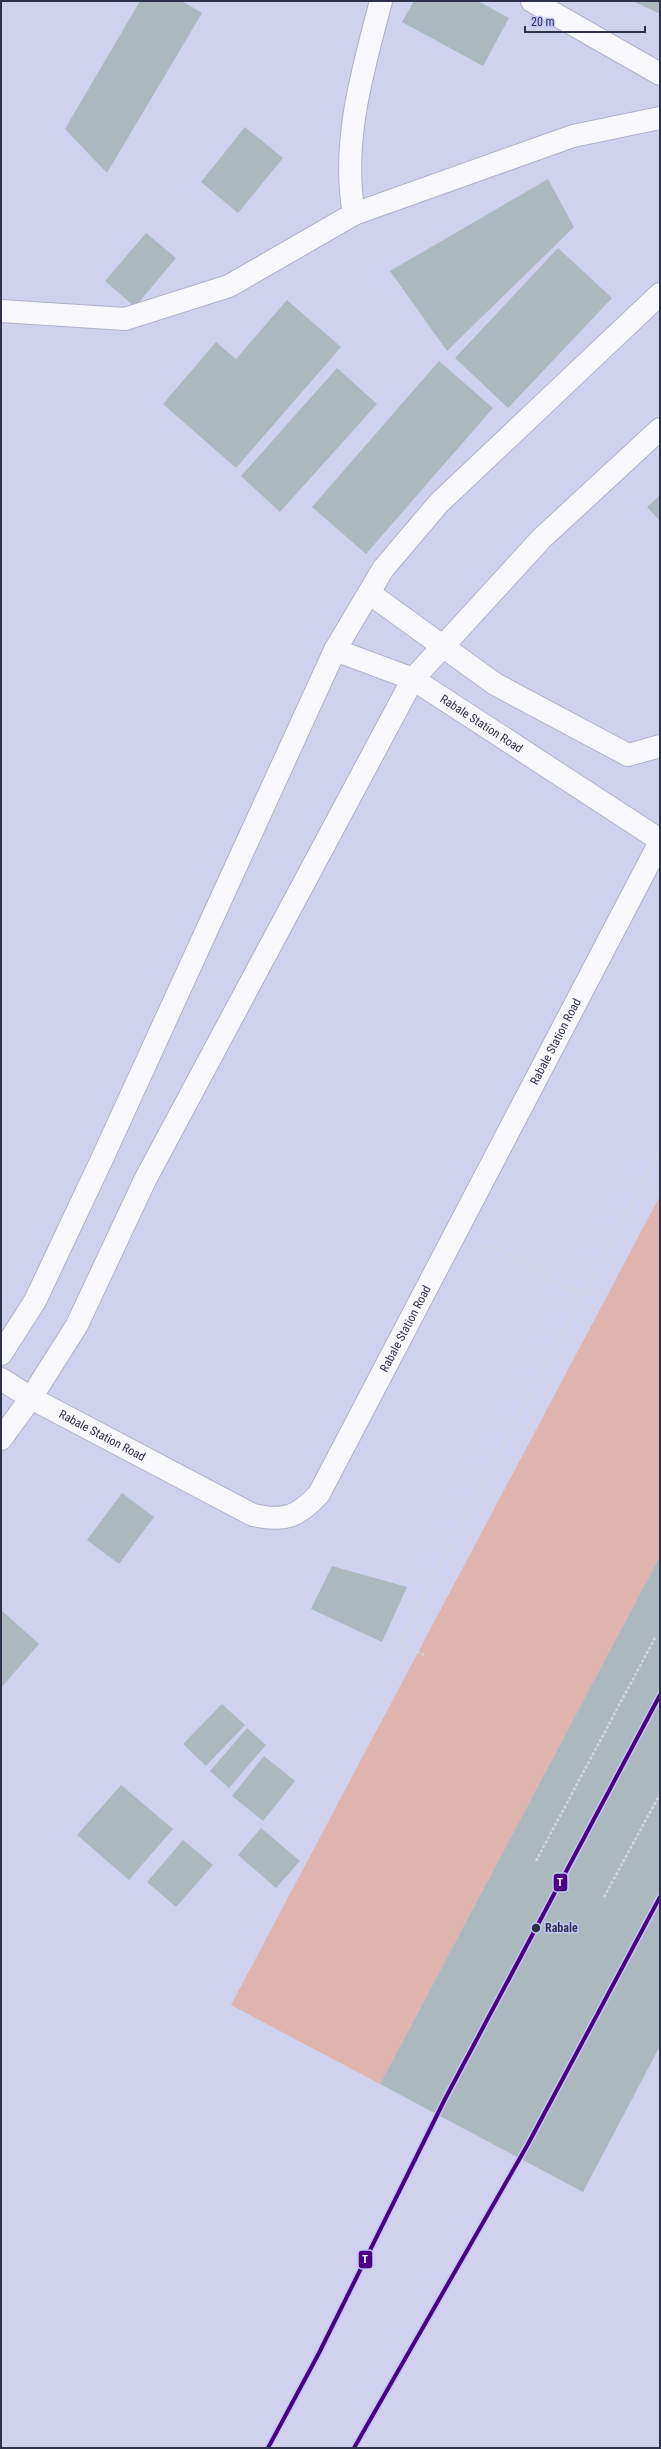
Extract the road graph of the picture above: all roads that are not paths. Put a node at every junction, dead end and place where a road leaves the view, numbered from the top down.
1 (381, 1) edge
2 (532, 1) edge
3 (660, 74) edge
4 (660, 118) edge
5 (354, 214) junction
6 (660, 294) edge
7 (1, 311) edge
8 (660, 429) edge
9 (368, 593) junction
10 (445, 646) junction
11 (335, 650) junction
12 (413, 679) junction
13 (660, 746) edge
14 (660, 841) edge
15 (1, 1354) edge
16 (1, 1379) edge
17 (31, 1398) junction
18 (1, 1439) edge

1 - 5 street
2 - 3 street
4 - 5 street
5 - 7 street
6 - 9 street
8 - 10 street
9 - 10 street
9 - 11 street
10 - 12 street
10 - 13 street
11 - 12 street, Rabale Station Road
11 - 15 street
12 - 14 street, Rabale Station Road
12 - 17 street
14 - 17 street, Rabale Station Road
16 - 17 street, Rabale Station Road
17 - 18 street

